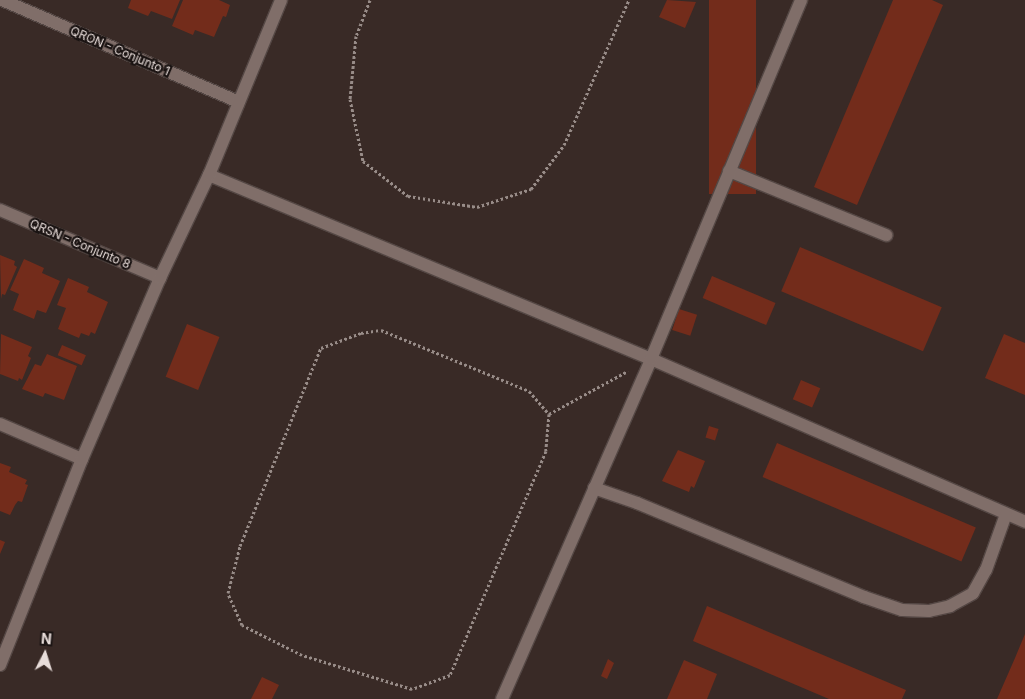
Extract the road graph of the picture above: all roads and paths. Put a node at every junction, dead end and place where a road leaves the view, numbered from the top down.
1 (2, 0) edge
2 (281, 0) edge
3 (370, 0) edge
4 (629, 0) edge
5 (801, 0) edge
6 (239, 102) junction
7 (729, 171) junction
8 (209, 175) junction
9 (0, 210) edge
10 (886, 235) dead end
11 (160, 278) junction
12 (651, 359) junction
13 (549, 414) junction
14 (0, 424) edge
15 (82, 459) junction
16 (594, 488) junction
17 (1006, 514) junction
18 (1025, 522) edge
19 (5, 640) edge
20 (0, 665) edge
21 (502, 699) edge

1 - 6 street, QRON - Conjunto 1
2 - 6 street
3 - 4 path
5 - 7 street
6 - 8 street
7 - 10 street
7 - 12 street
8 - 11 street
8 - 12 street
9 - 11 street, QRSN - Conjunto 8
11 - 15 street
12 - 13 path
12 - 16 street
12 - 17 street
13 - 13 path
14 - 15 street
15 - 19 street
16 - 17 street
16 - 21 street
17 - 18 street
19 - 20 street

